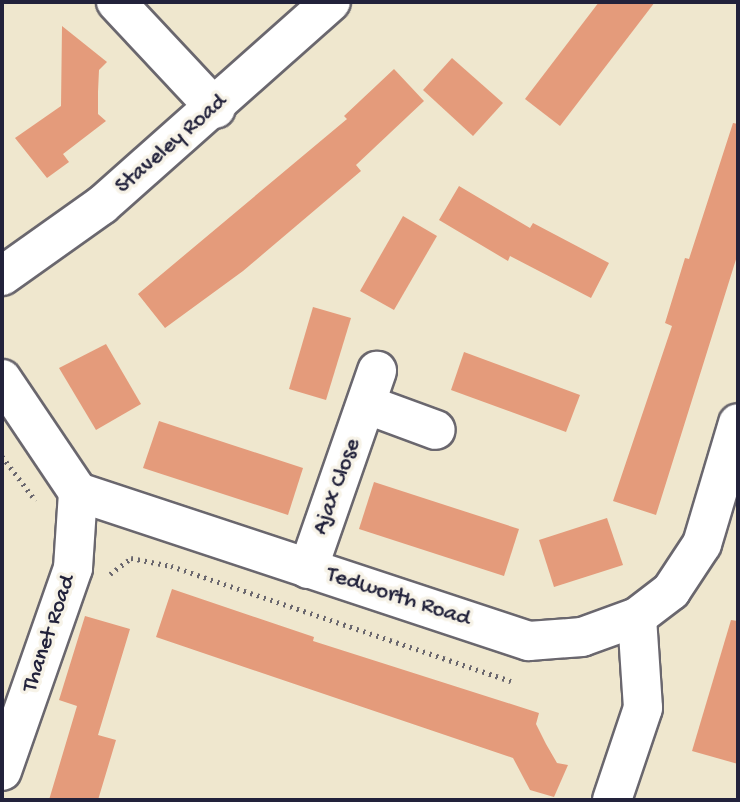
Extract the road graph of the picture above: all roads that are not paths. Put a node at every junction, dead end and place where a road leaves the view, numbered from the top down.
1 (116, 2) edge
2 (331, 2) edge
3 (216, 109) junction
4 (2, 276) edge
5 (2, 379) edge
6 (738, 424) edge
7 (436, 430) dead end
8 (78, 492) junction
9 (308, 569) junction
10 (637, 617) junction
11 (2, 771) edge
12 (612, 800) edge

1 - 3 street
2 - 3 street, Staveley Road
3 - 4 street, Staveley Road
5 - 8 street
6 - 10 street, Tedworth Road
7 - 9 street, Ajax Close
8 - 9 street, Tedworth Road
8 - 11 street, Thanet Road
9 - 10 street, Tedworth Road
10 - 12 street

